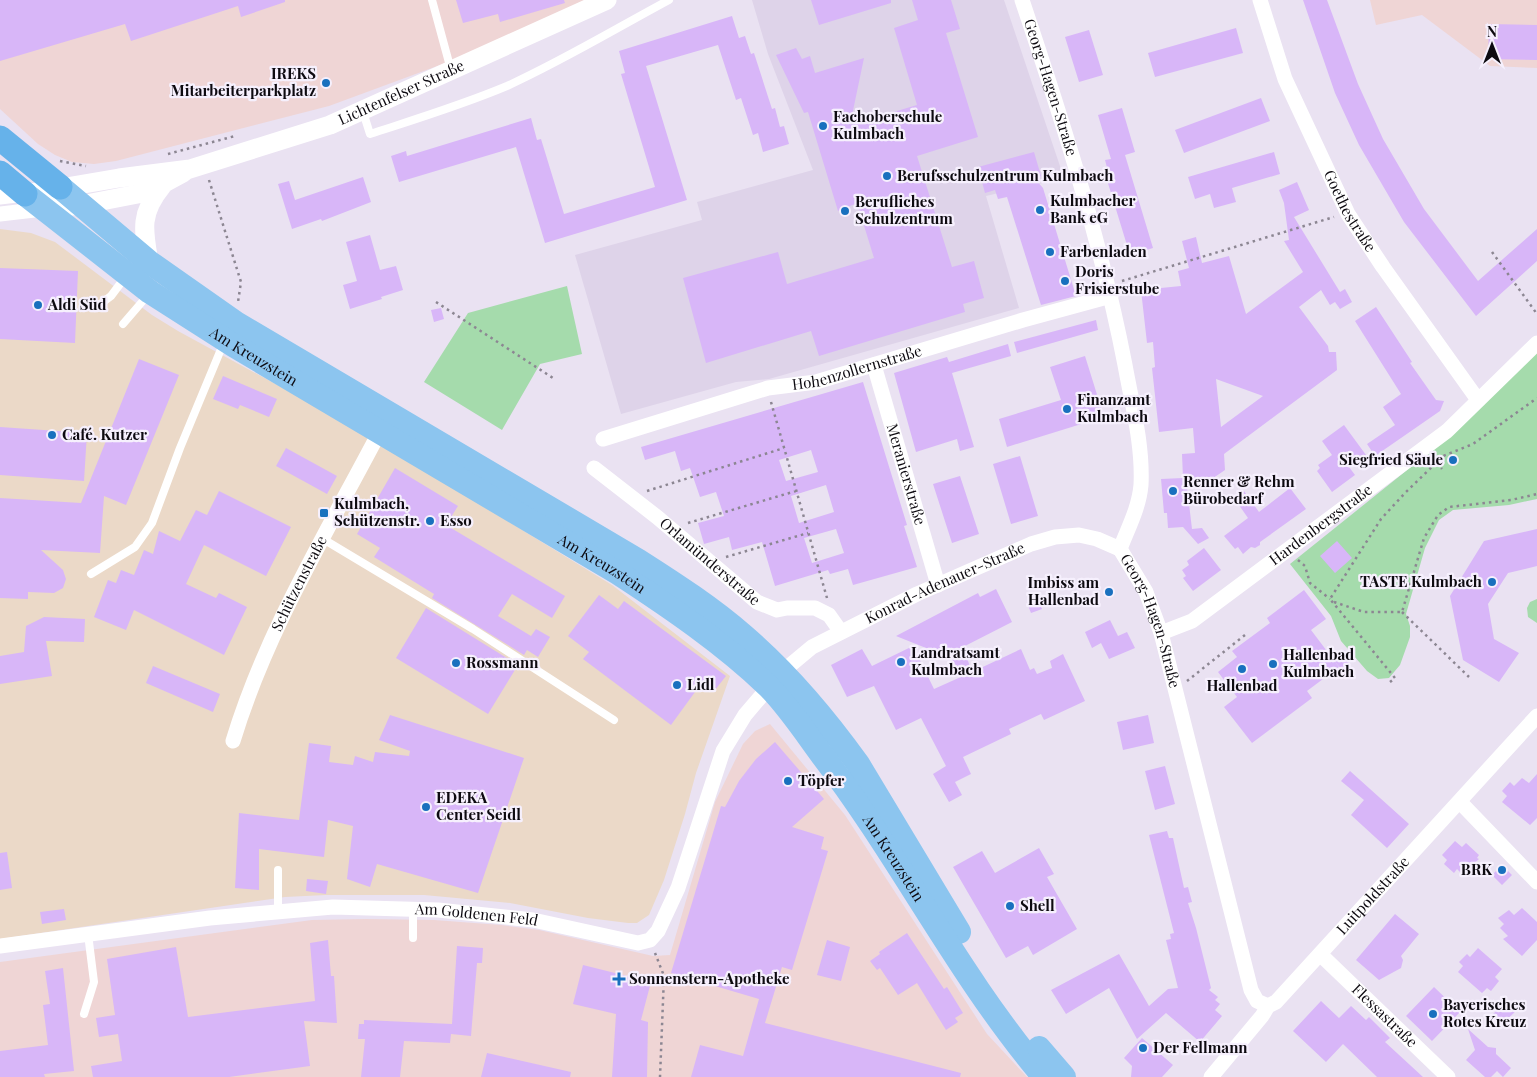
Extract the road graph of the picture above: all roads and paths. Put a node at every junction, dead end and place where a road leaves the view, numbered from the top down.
1 (432, 0) edge
2 (607, 0) edge
3 (669, 0) edge
4 (1022, 0) edge
5 (1260, 0) edge
6 (451, 70) junction
7 (363, 112) junction
8 (242, 134) dead end
9 (0, 138) edge
10 (163, 155) dead end
11 (52, 158) dead end
12 (197, 166) junction
13 (91, 167) dead end
14 (0, 173) edge
15 (162, 186) junction
16 (60, 188) junction
17 (0, 197) edge
18 (34, 201) junction
19 (81, 205) junction
20 (0, 214) edge
21 (1348, 214) junction
22 (1492, 252) dead end
23 (149, 262) junction
24 (126, 276) junction
25 (1110, 291) junction
26 (150, 292) junction
27 (436, 302) dead end
28 (95, 308) dead end
29 (1537, 314) edge
30 (123, 324) dead end
31 (230, 332) junction
32 (1537, 343) edge
33 (874, 364) junction
34 (553, 378) dead end
35 (768, 388) junction
36 (1537, 398) edge
37 (1478, 400) junction
38 (380, 431) junction
39 (603, 439) dead end
40 (784, 448) junction
41 (594, 468) dead end
42 (796, 490) junction
43 (1537, 494) edge
44 (630, 496) junction
45 (670, 528) junction
46 (808, 533) junction
47 (323, 539) junction
48 (1287, 548) junction
49 (1120, 549) junction
50 (710, 562) junction
51 (91, 574) dead end
52 (938, 585) junction
53 (1330, 599) junction
54 (1402, 612) junction
55 (838, 628) junction
56 (1161, 633) junction
57 (1245, 635) dead end
58 (1469, 677) dead end
59 (776, 680) junction
60 (1390, 682) dead end
61 (1176, 689) junction
62 (1537, 716) edge
63 (614, 720) dead end
64 (233, 740) dead end
65 (1460, 802) junction
66 (278, 870) dead end
67 (1537, 882) edge
68 (413, 910) junction
69 (278, 912) junction
70 (88, 934) junction
71 (413, 938) dead end
72 (650, 940) junction
73 (0, 946) edge
74 (1321, 955) junction
75 (1268, 1006) junction
76 (84, 1014) dead end
77 (660, 1077) edge
78 (1044, 1077) edge
79 (1064, 1077) edge
80 (1211, 1077) edge
81 (1448, 1077) edge

1 - 6 lane
2 - 6 street, Lichtenfelser Straße
3 - 7 lane
4 - 25 street, Georg-Hagen-Straße
5 - 21 street, Goethestraße
6 - 7 street, Lichtenfelser Straße
7 - 12 street, Lichtenfelser Straße
8 - 10 path
9 - 16 highway
11 - 13 path
12 - 15 street, Lichtenfelser Straße
12 - 16 street, Lichtenfelser Straße
12 - 31 path
14 - 18 highway
15 - 19 street, Lichtenfelser Straße
15 - 23 street
16 - 18 street, Lichtenfelser Straße
16 - 19 main road, Am Kreuzstein
17 - 18 street, Lichtenfelser Straße
18 - 19 street, Lichtenfelser Straße
18 - 20 street, Lichtenfelser Straße
18 - 24 main road, Am Kreuzstein
19 - 23 main road, Am Kreuzstein
21 - 25 path
21 - 37 street, Goethestraße
22 - 29 path
23 - 31 main road, Am Kreuzstein
24 - 26 main road, Am Kreuzstein
24 - 28 lane
25 - 33 street, Hohenzollernstraße
25 - 49 street, Georg-Hagen-Straße
26 - 30 lane
26 - 31 main road, Am Kreuzstein
27 - 34 path
31 - 38 main road, Am Kreuzstein
31 - 51 lane
31 - 59 main road, Am Kreuzstein
32 - 37 street, Hardenbergstraße
33 - 35 street, Hohenzollernstraße
33 - 52 street, Meranierstraße
35 - 39 street, Hohenzollernstraße
35 - 40 path
36 - 53 path
37 - 48 street, Hardenbergstraße
38 - 47 street, Schützenstraße
38 - 59 main road, Am Kreuzstein
40 - 42 path
40 - 44 path
41 - 44 street, Orlamünderstraße
42 - 45 path
42 - 46 path
43 - 54 path
44 - 45 street, Orlamünderstraße
45 - 50 street, Orlamünderstraße
46 - 50 path
46 - 55 path
47 - 63 lane
47 - 64 street, Schützenstraße
48 - 53 path
48 - 56 street, Hardenbergstraße
49 - 52 street, Konrad-Adenauer-Straße
49 - 56 street, Georg-Hagen-Straße
50 - 55 street, Orlamünderstraße
52 - 55 street, Konrad-Adenauer-Straße
53 - 54 path
53 - 60 path
54 - 58 path
55 - 59 street, Konrad-Adenauer-Straße
56 - 61 street, Georg-Hagen-Straße
57 - 61 path
59 - 72 street
59 - 78 main road, Am Kreuzstein
59 - 79 main road, Am Kreuzstein
61 - 75 street, Georg-Hagen-Straße
62 - 65 street, Luitpoldstraße
65 - 67 street
65 - 74 street, Luitpoldstraße
66 - 69 lane
68 - 69 street, Am Goldenen Feld
68 - 71 lane
68 - 72 street, Am Goldenen Feld
69 - 70 street, Am Goldenen Feld
70 - 73 street, Am Goldenen Feld
70 - 76 lane
72 - 77 path
74 - 75 street, Luitpoldstraße
74 - 81 street, Flessastraße
75 - 80 street, Luitpoldstraße

